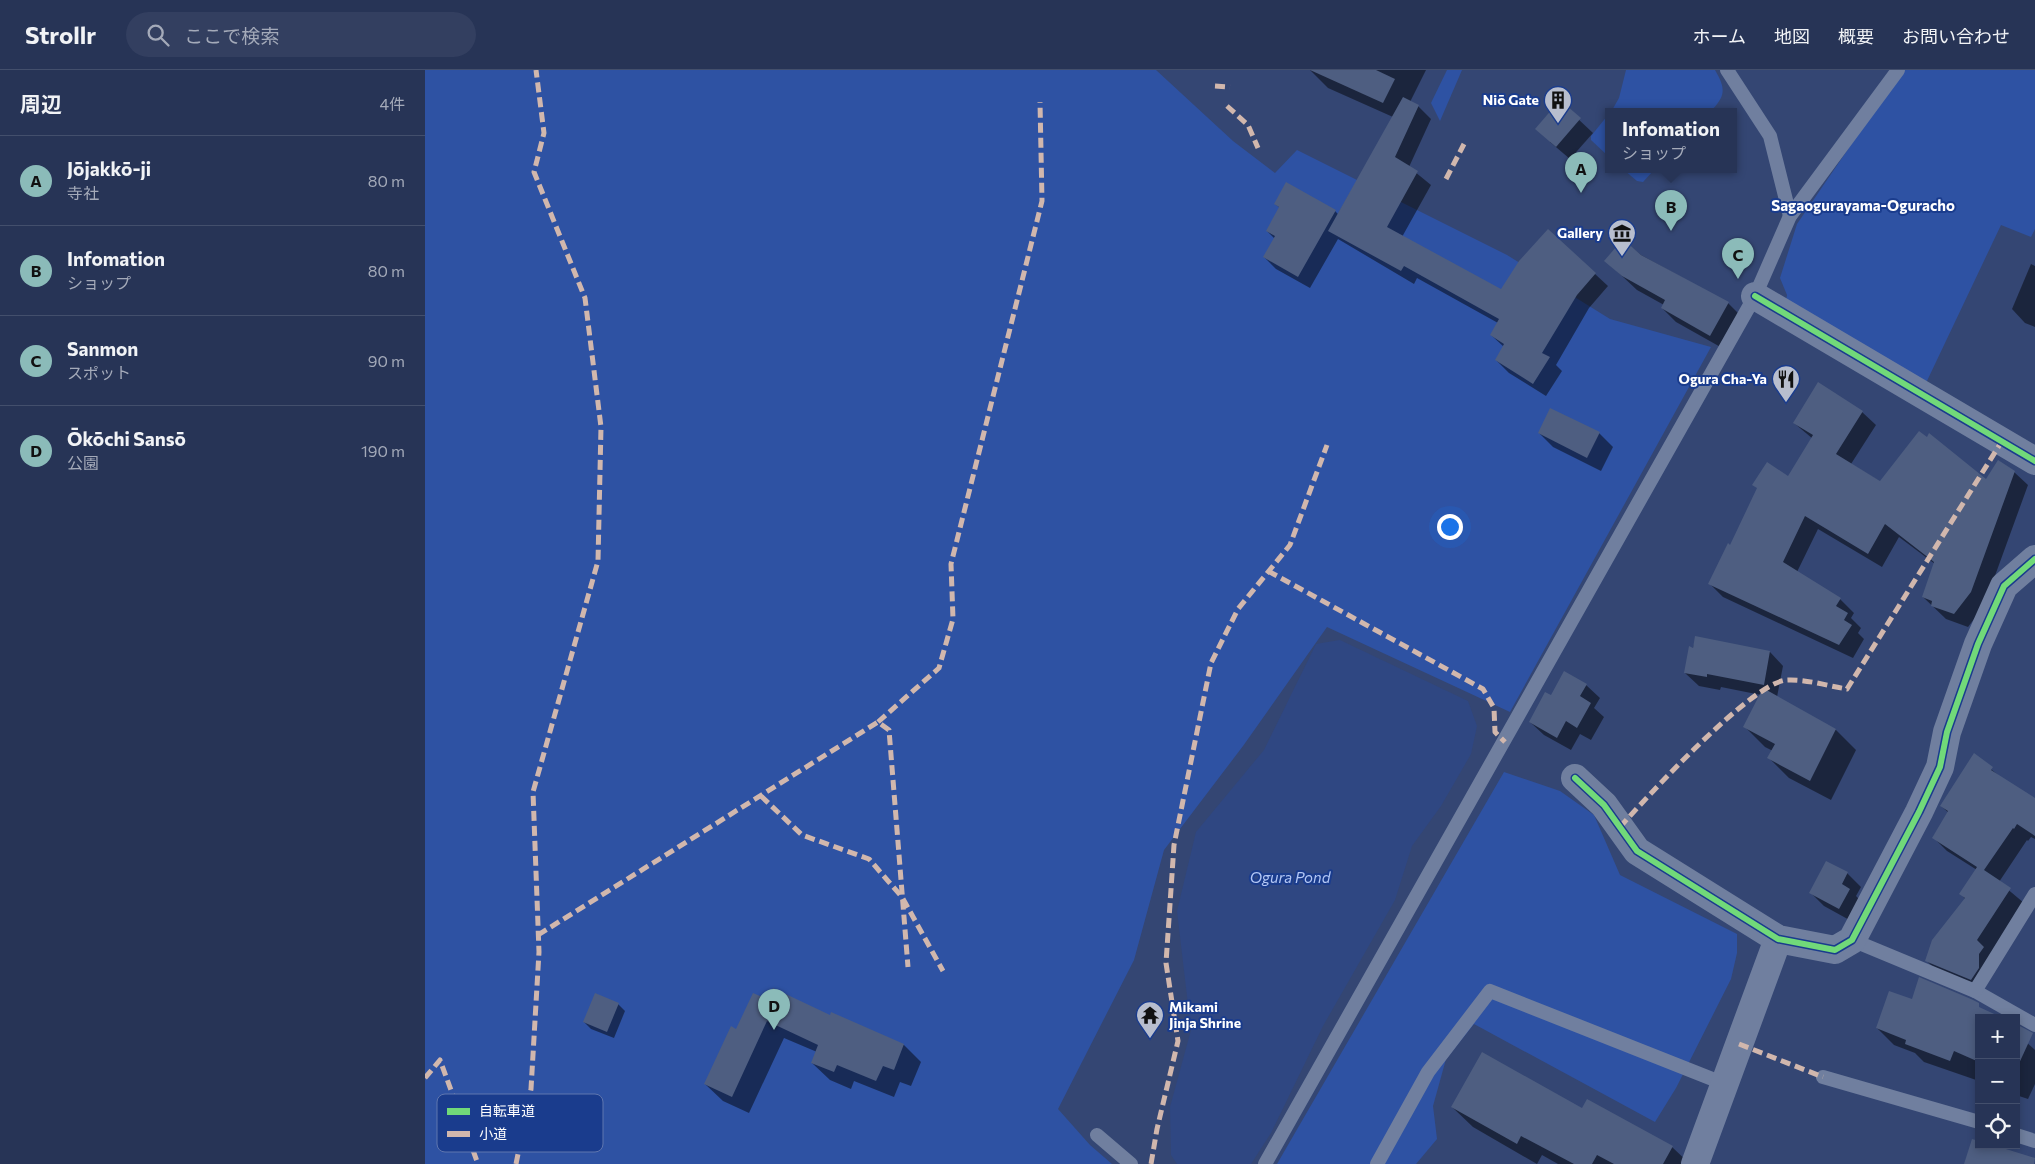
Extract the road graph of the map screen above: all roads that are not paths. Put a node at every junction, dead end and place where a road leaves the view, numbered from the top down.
1 (1727, 70) edge
2 (1898, 70) edge
3 (1790, 216) junction
4 (1755, 296) junction
5 (2035, 460) edge
6 (2035, 559) edge
7 (1575, 778) dead end
8 (2035, 894) edge
9 (1779, 939) junction
10 (1852, 940) junction
11 (1975, 991) junction
12 (2035, 1025) edge
13 (1823, 1077) dead end
14 (1725, 1084) junction
15 (1975, 1121) edge
16 (1097, 1135) dead end
17 (2020, 1136) edge
18 (2035, 1141) edge
19 (1131, 1164) edge
20 (1265, 1164) edge
21 (1377, 1164) edge
22 (1695, 1164) edge

1 - 3 lane
2 - 3 lane
3 - 4 lane
4 - 5 street
4 - 20 lane
6 - 10 street
7 - 9 street
8 - 11 lane
9 - 10 street
9 - 14 street
10 - 11 lane
11 - 12 lane
13 - 15 lane
14 - 21 lane
14 - 22 street
16 - 19 lane
17 - 18 lane

